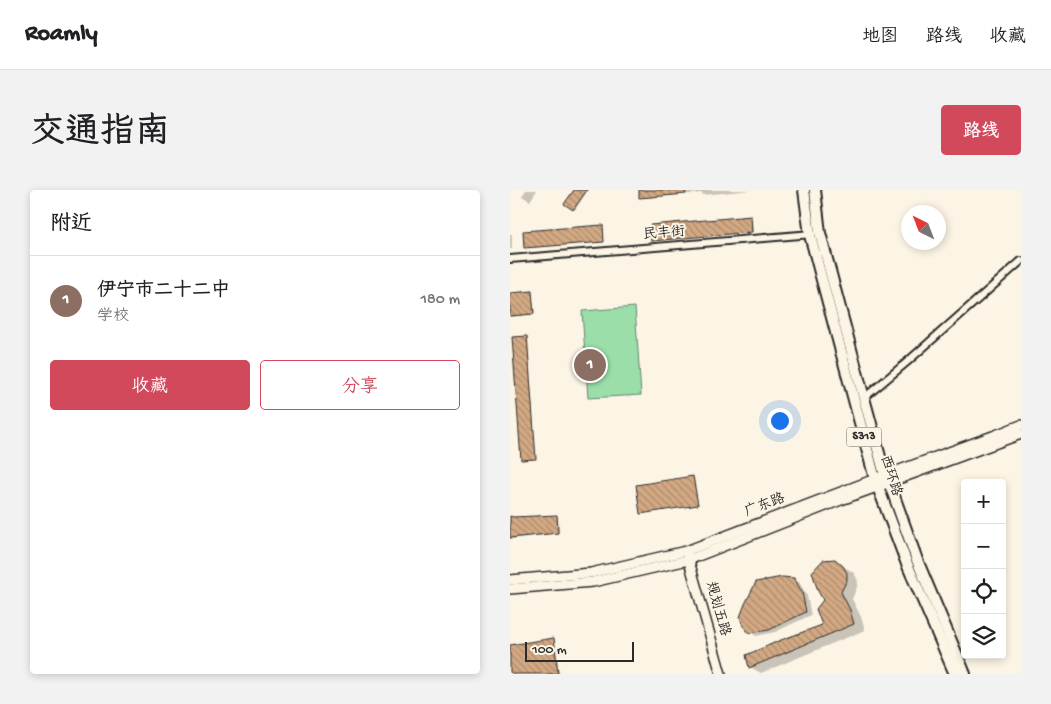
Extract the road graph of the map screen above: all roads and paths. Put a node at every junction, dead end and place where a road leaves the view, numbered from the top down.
1 (804, 190) edge
2 (814, 190) edge
3 (815, 234) junction
4 (510, 259) edge
5 (1021, 260) edge
6 (864, 398) junction
7 (1021, 425) edge
8 (1021, 434) edge
9 (887, 478) junction
10 (876, 483) junction
11 (687, 555) junction
12 (510, 580) edge
13 (510, 589) edge
14 (721, 674) edge
15 (955, 674) edge
16 (965, 674) edge

1 - 3 main road, 西环路 / S313
2 - 3 main road, 西环路 / S313
3 - 4 street, 民丰街
3 - 6 main road, 西环路 / S313
3 - 10 main road, 西环路 / S313
5 - 6 street
6 - 9 main road, 西环路 / S313
7 - 9 street, 广东路
8 - 9 street, 广东路
9 - 10 street, 广东路
9 - 16 main road, 西环路 / S313
10 - 11 street, 广东路
10 - 15 main road, 西环路 / S313
11 - 12 street, 广东路
11 - 13 street, 广东路
11 - 14 street, 规划五路

